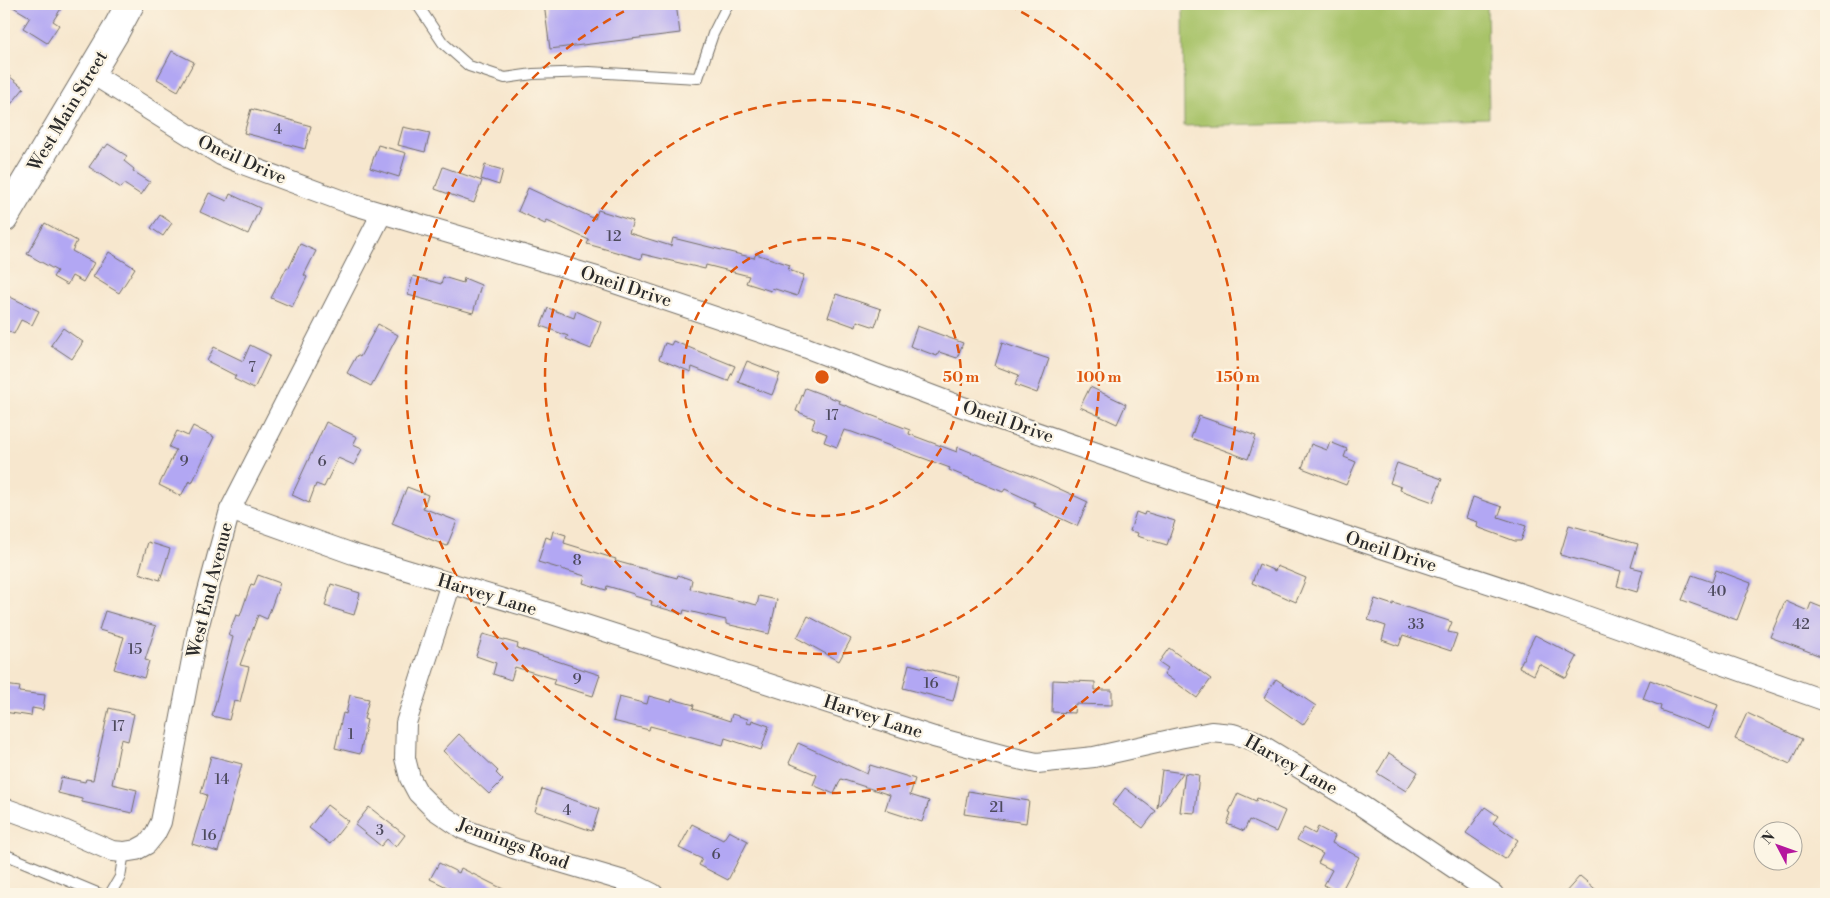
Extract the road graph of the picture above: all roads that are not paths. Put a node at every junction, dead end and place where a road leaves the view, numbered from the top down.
1 (130, 4) edge
2 (417, 4) edge
3 (728, 4) edge
4 (91, 73) junction
5 (382, 213) junction
6 (4, 218) edge
7 (230, 510) junction
8 (451, 583) junction
9 (1826, 701) edge
10 (4, 808) edge
11 (124, 852) junction
12 (4, 854) edge
13 (100, 894) edge
14 (110, 894) edge
15 (653, 894) edge
16 (1493, 894) edge

1 - 4 main road, West Main Street
2 - 3 lane
4 - 5 street, Oneil Drive
4 - 6 main road, West Main Street
5 - 7 street, West End Avenue
5 - 9 street, Oneil Drive
7 - 8 street, Harvey Lane
7 - 11 street, West End Avenue
8 - 15 street, Jennings Road
8 - 16 street, Harvey Lane
10 - 11 street
11 - 14 lane
12 - 13 lane

